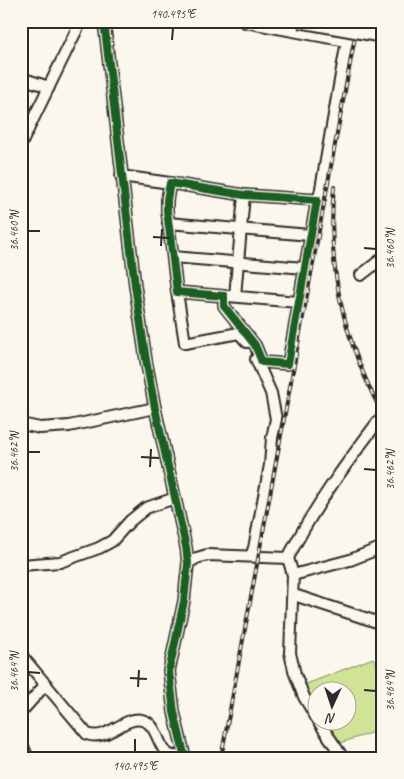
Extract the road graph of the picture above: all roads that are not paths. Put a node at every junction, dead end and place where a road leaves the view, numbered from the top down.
1 (81, 21) edge
2 (104, 21) edge
3 (245, 21) edge
4 (299, 21) edge
5 (349, 21) edge
6 (383, 36) edge
7 (347, 40) junction
8 (21, 78) edge
9 (49, 86) junction
10 (21, 144) edge
11 (121, 176) junction
12 (170, 183) junction
13 (244, 195) junction
14 (317, 200) junction
15 (168, 223) junction
16 (241, 229) junction
17 (310, 235) junction
18 (173, 257) junction
19 (383, 258) edge
20 (238, 263) junction
21 (304, 268) junction
22 (361, 276) dead end
23 (177, 292) junction
24 (229, 296) junction
25 (298, 302) junction
26 (155, 408) junction
27 (380, 419) dead end
28 (21, 424) edge
29 (175, 498) junction
30 (383, 547) edge
31 (251, 556) junction
32 (288, 558) junction
33 (188, 563) junction
34 (21, 565) edge
35 (293, 575) junction
36 (294, 595) junction
37 (383, 624) edge
38 (21, 655) edge
39 (46, 684) junction
40 (306, 700) edge
41 (21, 712) edge
42 (326, 732) edge
43 (21, 742) edge
44 (163, 756) edge
45 (184, 757) edge
46 (28, 758) edge
47 (343, 758) edge

1 - 9 street
2 - 11 street
3 - 7 main road
4 - 6 main road, bridge
5 - 7 street
7 - 14 street
8 - 9 street
9 - 10 street
11 - 12 street
11 - 26 street
12 - 13 street
12 - 15 street
13 - 14 street
13 - 16 street
14 - 17 street
15 - 16 street
15 - 18 street
16 - 17 street
16 - 20 street
17 - 21 street
18 - 20 street
18 - 23 street
19 - 22 street
20 - 21 street
20 - 24 street
21 - 25 street
23 - 24 street
23 - 31 street
24 - 25 street
24 - 25 street
26 - 28 street
26 - 29 street
27 - 32 street
29 - 33 street
29 - 34 street
30 - 35 street
31 - 32 street
31 - 33 street
32 - 35 street
33 - 45 street
35 - 36 street
36 - 37 street
36 - 40 street
38 - 39 street
39 - 41 street
39 - 44 street
42 - 47 street
43 - 46 street
44 - 45 street

